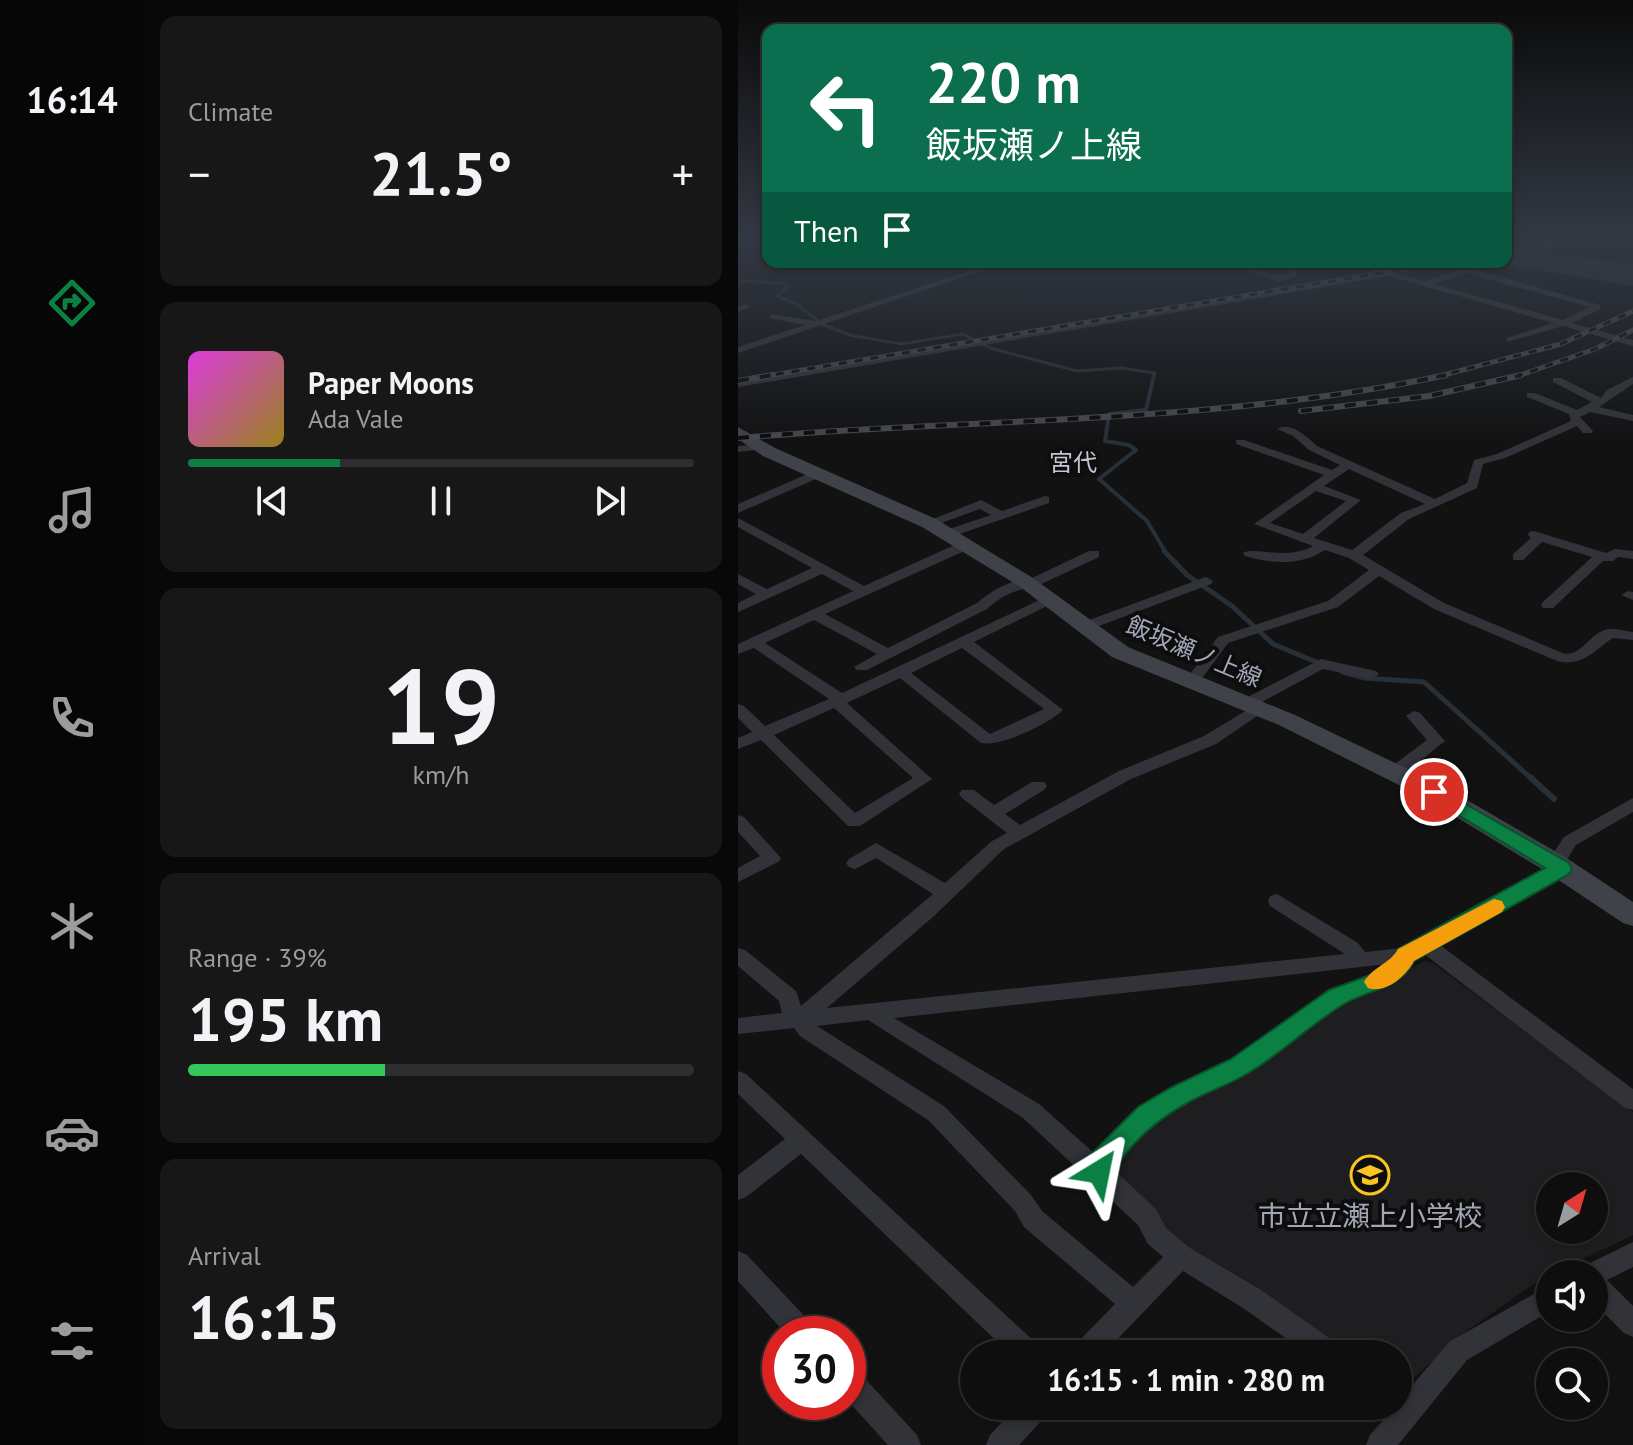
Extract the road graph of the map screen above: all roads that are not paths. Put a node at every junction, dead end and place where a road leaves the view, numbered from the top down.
1 (867, 307) edge
2 (1191, 307) edge
3 (1508, 307) edge
4 (1596, 307) edge
5 (773, 316) dead end
6 (1563, 323) junction
7 (817, 324) junction
8 (1510, 340) dead end
9 (1633, 343) edge
10 (738, 350) edge
11 (1557, 380) dead end
12 (1633, 380) edge
13 (738, 384) edge
14 (1531, 395) dead end
15 (1600, 402) junction
16 (1588, 408) junction
17 (1633, 418) edge
18 (1580, 422) junction
19 (1283, 429) dead end
20 (738, 432) edge
21 (1240, 442) dead end
22 (750, 448) edge
23 (1349, 464) junction
24 (819, 473) junction
25 (1299, 476) dead end
26 (1322, 481) junction
27 (1045, 500) dead end
28 (1435, 504) junction
29 (738, 509) edge
30 (1000, 515) junction
31 (738, 522) edge
32 (948, 534) junction
33 (1304, 539) junction
34 (1323, 545) junction
35 (1250, 553) dead end
36 (1094, 554) dead end
37 (1354, 555) junction
38 (1633, 555) edge
39 (1601, 556) junction
40 (1518, 557) dead end
41 (822, 569) junction
42 (1378, 570) junction
43 (738, 578) edge
44 (1206, 581) dead end
45 (1028, 583) junction
46 (861, 590) junction
47 (767, 595) junction
48 (1048, 600) junction
49 (1548, 605) dead end
50 (738, 608) edge
51 (814, 614) junction
52 (1086, 626) junction
53 (1633, 636) edge
54 (963, 641) junction
55 (754, 642) junction
56 (738, 650) edge
57 (887, 653) junction
58 (862, 667) dead end
59 (901, 672) junction
60 (1371, 674) dead end
61 (1192, 682) junction
62 (839, 701) junction
63 (1254, 706) junction
64 (738, 709) edge
65 (1414, 716) dead end
66 (762, 734) junction
67 (738, 744) edge
68 (1394, 773) junction
69 (1038, 786) dead end
70 (968, 794) dead end
71 (1633, 804) edge
72 (994, 813) junction
73 (738, 821) edge
74 (1019, 833) junction
75 (855, 863) dead end
76 (1559, 866) junction
77 (738, 876) edge
78 (946, 893) junction
79 (1277, 901) dead end
80 (1633, 916) edge
81 (1415, 950) junction
82 (738, 955) edge
83 (1360, 960) junction
84 (874, 1012) junction
85 (797, 1020) junction
86 (738, 1026) edge
87 (738, 1080) edge
88 (1633, 1101) edge
89 (800, 1141) junction
90 (1099, 1172) junction
91 (738, 1189) edge
92 (1633, 1254) edge
93 (1181, 1256) junction
94 (738, 1263) edge
95 (1608, 1266) edge
96 (1608, 1299) edge
97 (1133, 1303) junction
98 (1536, 1305) edge
99 (787, 1316) edge
100 (1633, 1324) edge
101 (1014, 1340) edge
102 (1097, 1340) edge
103 (1310, 1340) edge
104 (1412, 1399) edge
105 (866, 1401) edge
106 (1023, 1420) edge
107 (1396, 1420) edge
108 (907, 1445) edge
109 (1000, 1445) edge
110 (1380, 1445) edge

1 - 7 street
2 - 13 street
3 - 6 street
4 - 6 street
5 - 7 street
6 - 8 street
6 - 9 street
7 - 10 street
11 - 15 street
12 - 15 street
14 - 18 street
15 - 16 street
16 - 17 street
16 - 18 street
18 - 28 street
19 - 23 street
20 - 22 main road, 飯坂瀬ノ上線
21 - 26 street
22 - 24 main road, 飯坂瀬ノ上線
23 - 26 street
23 - 28 street
24 - 29 street
24 - 32 main road, 飯坂瀬ノ上線
25 - 26 street
26 - 33 street
26 - 33 street
27 - 30 street
28 - 37 street
30 - 32 street
30 - 32 street
31 - 41 street
32 - 45 main road, 飯坂瀬ノ上線
32 - 46 street
33 - 34 street
34 - 35 street
34 - 37 street
36 - 45 street
37 - 42 street
38 - 39 street
39 - 40 street
39 - 49 street
41 - 46 street
41 - 47 street
42 - 53 street
42 - 61 street
43 - 47 street
44 - 52 street
45 - 48 main road, 飯坂瀬ノ上線
45 - 57 street
46 - 51 street
47 - 50 street
48 - 52 main road, 飯坂瀬ノ上線
48 - 54 street
51 - 55 street
51 - 57 street
52 - 61 main road, 飯坂瀬ノ上線
54 - 59 street
54 - 59 street
55 - 56 street
55 - 62 street
57 - 58 street
59 - 62 street
60 - 63 street
61 - 63 main road, 飯坂瀬ノ上線
62 - 66 street
62 - 66 street
63 - 68 main road, 飯坂瀬ノ上線
63 - 74 street
64 - 66 street
65 - 68 street
66 - 67 street
68 - 76 main road, 飯坂瀬ノ上線
69 - 72 street
70 - 72 street
71 - 76 street
72 - 74 street
73 - 77 street
74 - 78 street
75 - 78 street
76 - 80 main road, 飯坂瀬ノ上線
76 - 81 street
78 - 85 street
79 - 83 street
81 - 83 street
81 - 88 street
81 - 90 street
82 - 85 street
83 - 84 street
84 - 85 street
84 - 90 street
85 - 86 street
85 - 97 street
87 - 89 street
89 - 91 street
89 - 101 street
90 - 93 street
92 - 95 street
93 - 97 street
93 - 103 street
94 - 99 street
96 - 100 street
97 - 102 street
98 - 104 street
105 - 108 street
106 - 109 street
107 - 110 street

